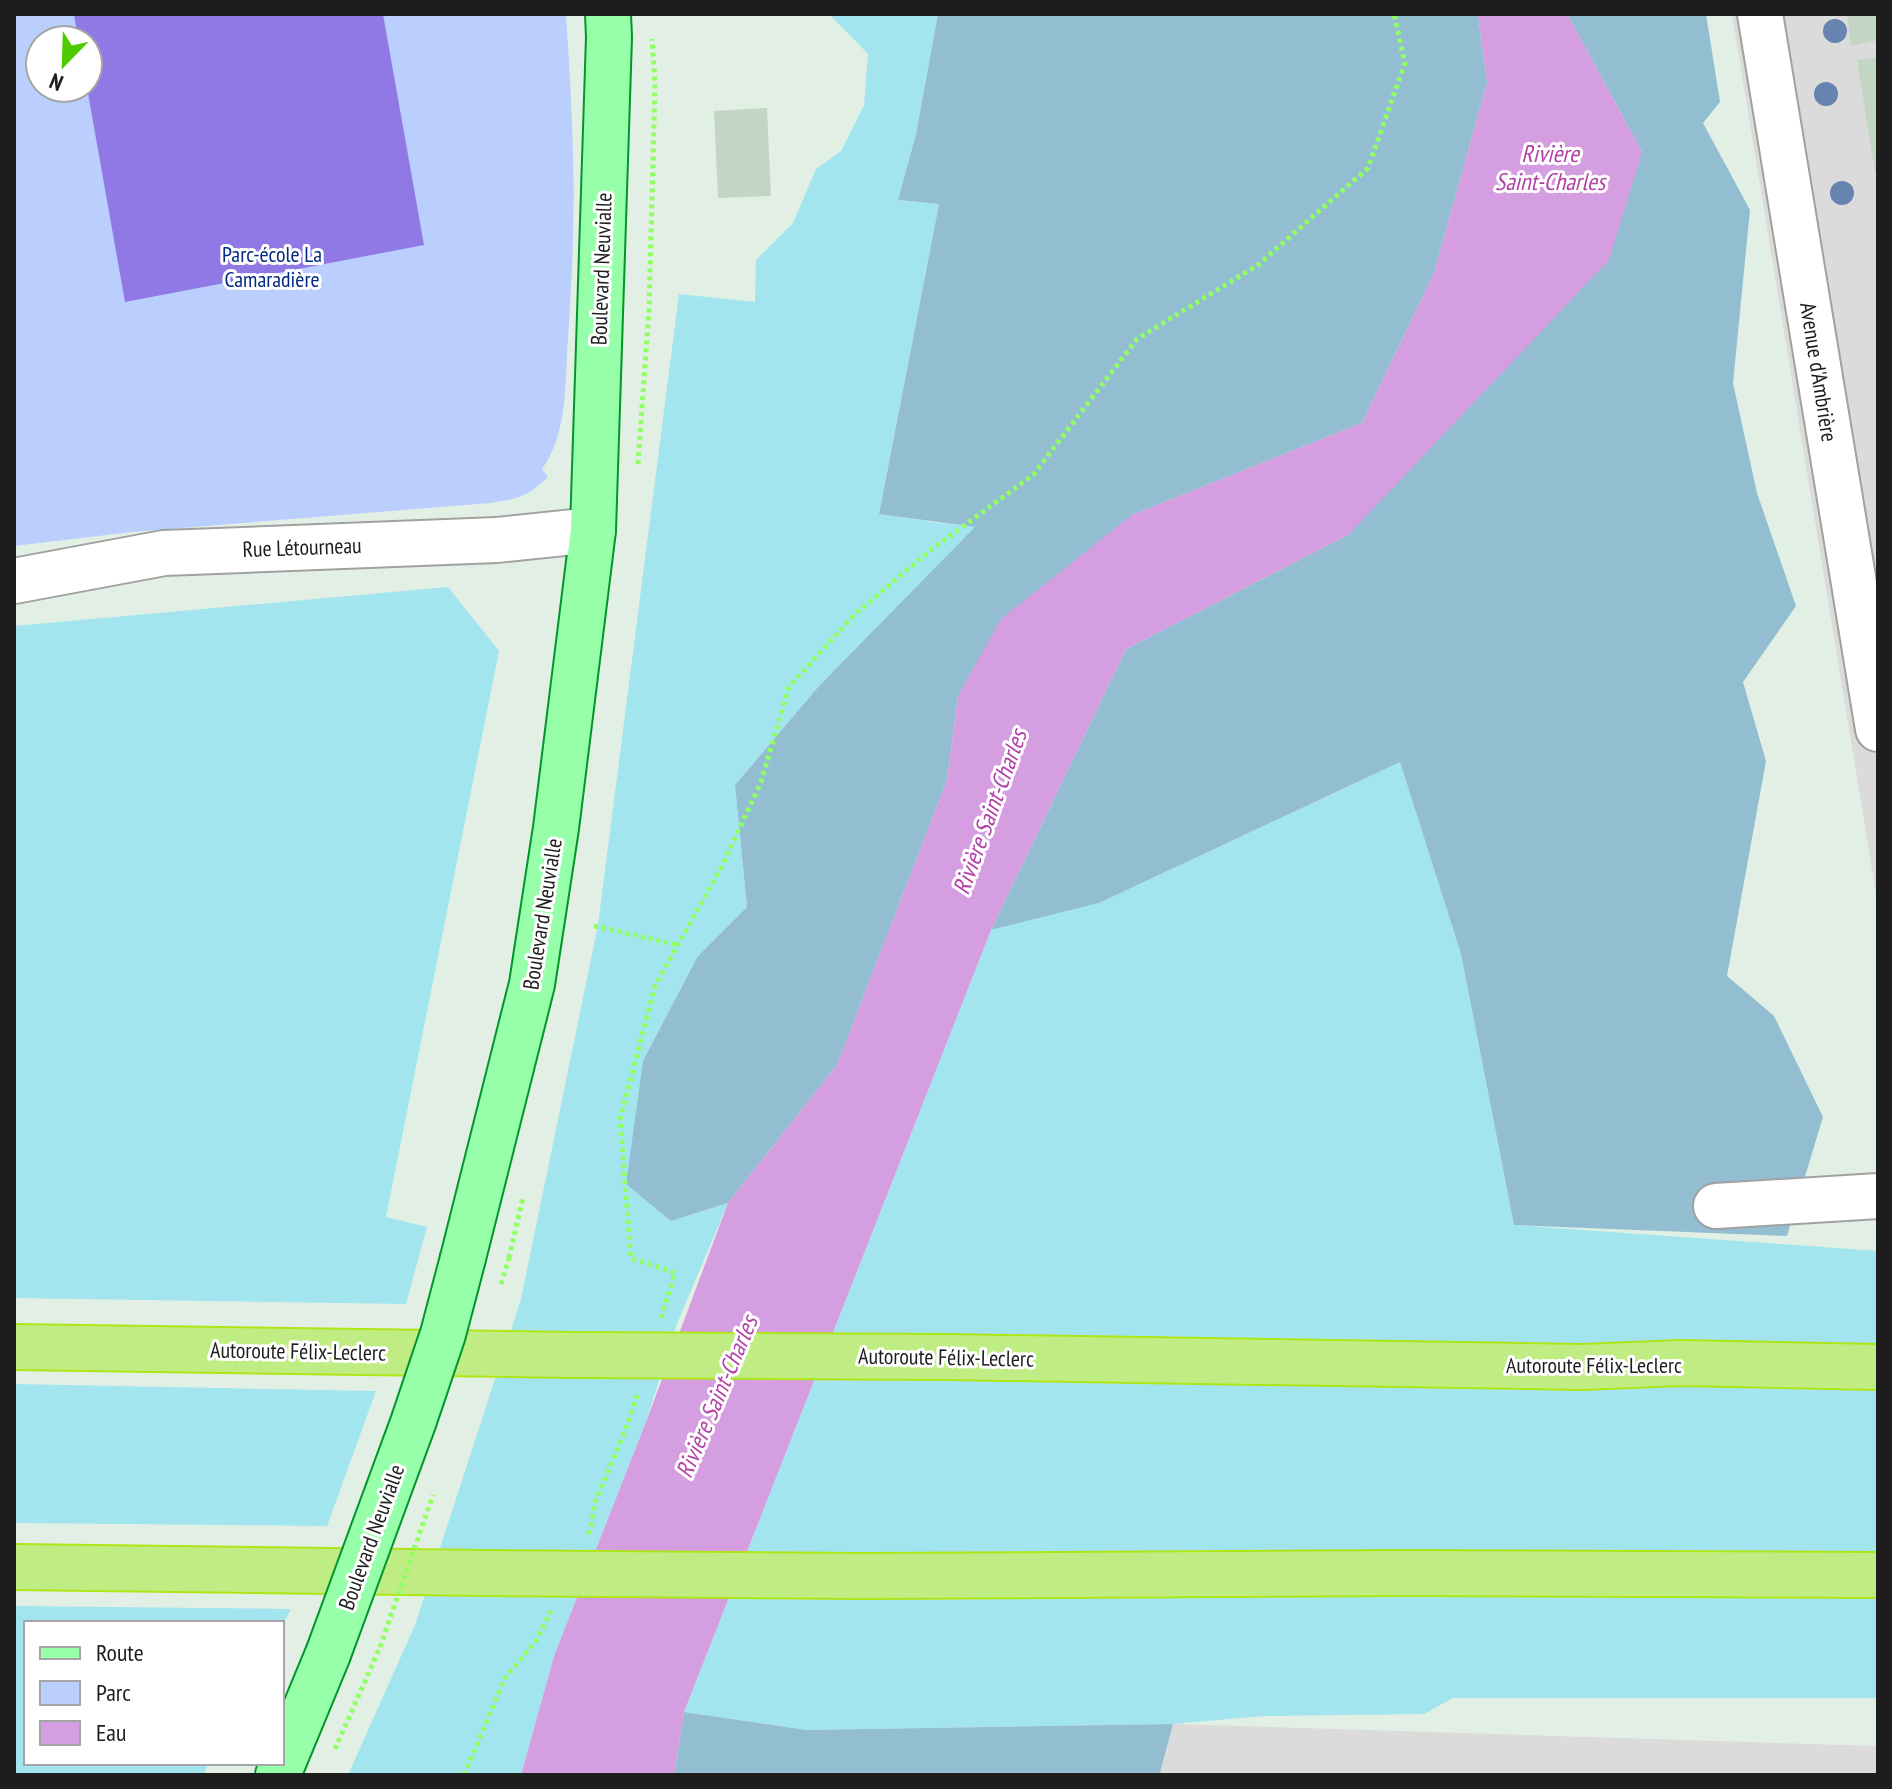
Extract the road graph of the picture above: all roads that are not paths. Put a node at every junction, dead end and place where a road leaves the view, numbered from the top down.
1 (608, 14) edge
2 (1760, 14) edge
3 (593, 530) junction
4 (14, 581) edge
5 (1878, 729) edge
6 (1878, 1196) edge
7 (1716, 1206) dead end
8 (14, 1347) edge
9 (1878, 1357) edge
10 (1681, 1363) junction
11 (1878, 1367) edge
12 (14, 1567) edge
13 (1878, 1577) edge
14 (284, 1760) edge

1 - 3 main road, Boulevard Neuvialle
2 - 5 street, Avenue d'Ambrière
3 - 4 street, Rue Létourneau
3 - 14 main road, Boulevard Neuvialle, bridge
6 - 7 street
8 - 10 highway, Autoroute Félix-Leclerc, bridge
9 - 10 highway
10 - 11 highway, Autoroute Félix-Leclerc
12 - 13 highway, bridge

